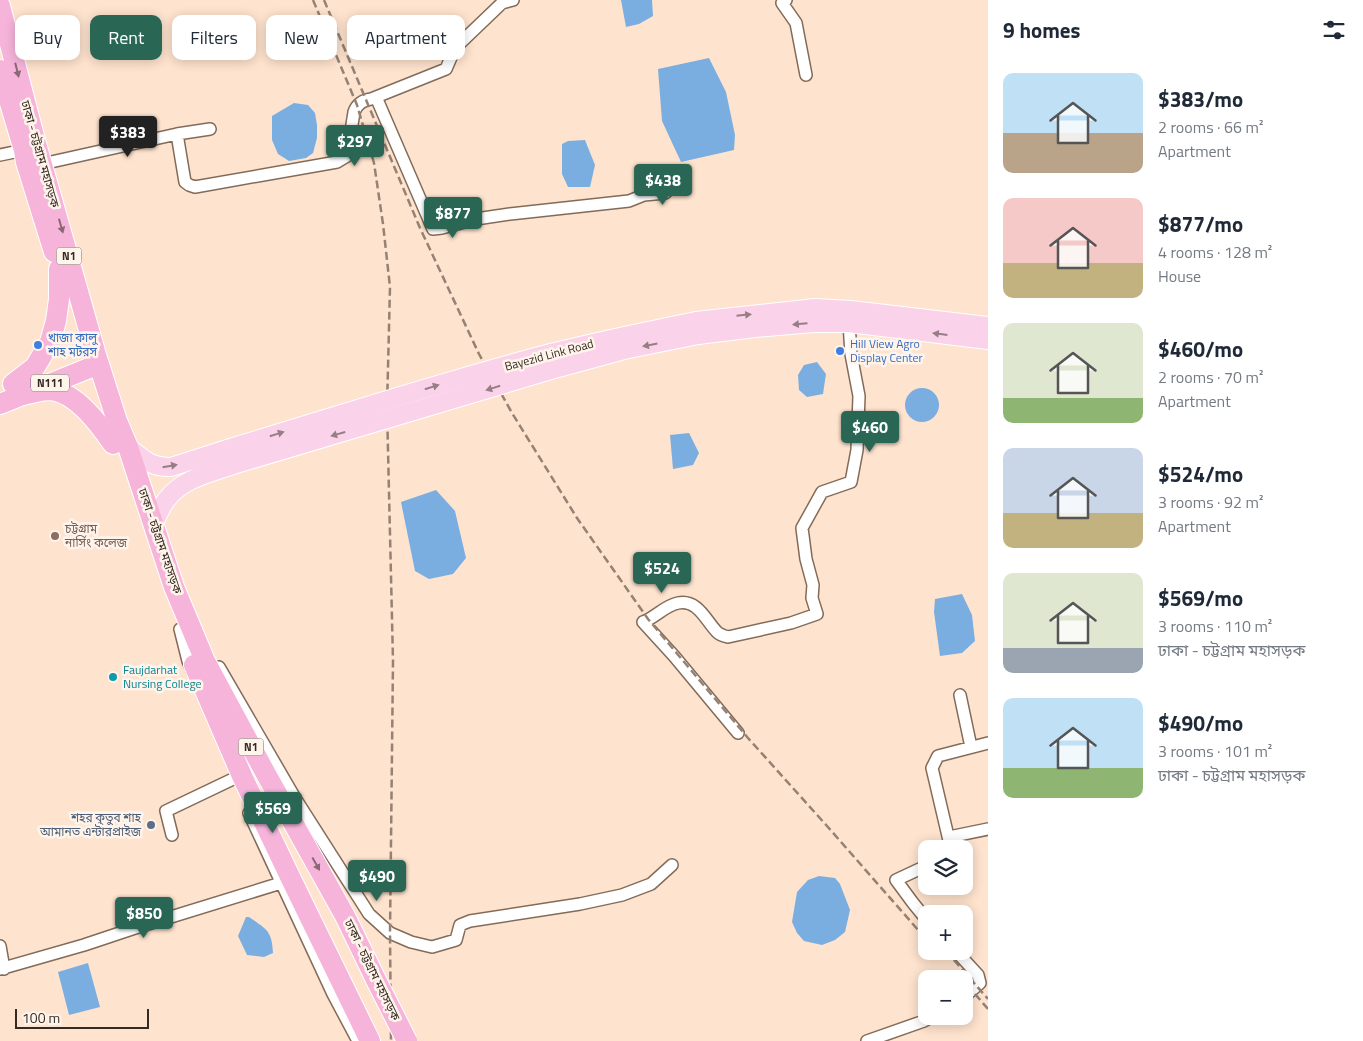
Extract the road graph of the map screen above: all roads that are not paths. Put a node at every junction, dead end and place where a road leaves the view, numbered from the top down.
1 (513, 0) edge
2 (786, 0) edge
3 (0, 6) edge
4 (0, 70) edge
5 (806, 75) dead end
6 (376, 97) junction
7 (210, 129) dead end
8 (177, 134) junction
9 (24, 150) junction
10 (0, 156) edge
11 (42, 164) junction
12 (678, 181) dead end
13 (59, 269) junction
14 (849, 324) junction
15 (988, 326) edge
16 (697, 328) junction
17 (988, 340) edge
18 (92, 361) junction
19 (11, 390) edge
20 (0, 404) edge
21 (120, 445) junction
22 (232, 456) junction
23 (153, 524) junction
24 (180, 629) junction
25 (200, 663) junction
26 (960, 695) dead end
27 (738, 733) dead end
28 (988, 742) edge
29 (971, 747) junction
30 (233, 779) junction
31 (988, 829) edge
32 (172, 835) dead end
33 (949, 836) junction
34 (950, 840) edge
35 (672, 865) dead end
36 (918, 870) edge
37 (281, 883) junction
38 (918, 910) edge
39 (0, 946) edge
40 (964, 960) edge
41 (2, 969) edge
42 (984, 981) edge
43 (973, 990) edge
44 (918, 1023) edge
45 (358, 1041) edge
46 (370, 1041) edge
47 (406, 1041) edge
48 (867, 1041) edge

1 - 6 street
2 - 5 street
3 -> 11 highway, ঢাকা - চট্টগ্রাম মহাসড়ক / N1
4 - 9 highway, ঢাকা - চট্টগ্রাম মহাসড়ক / N1
6 - 8 street
6 - 12 street
7 - 8 street
8 - 11 street
9 - 10 street
9 - 13 highway, ঢাকা - চট্টগ্রাম মহাসড়ক / N1
11 -> 18 highway, ঢাকা - চট্টগ্রাম মহাসড়ক / N1
13 - 18 highway, ঢাকা - চট্টগ্রাম মহাসড়ক / N1
13 - 19 highway
14 -> 16 main road, Bayezid Link Road
17 -> 14 main road, Bayezid Link Road
14 - 27 street
16 -> 15 main road, Bayezid Link Road
16 - 22 main road, Bayezid Link Road, bridge
18 - 19 highway, N111
18 - 21 highway, ঢাকা - চট্টগ্রাম মহাসড়ক / N1
19 - 20 highway, N111
19 - 21 highway
21 -> 22 main road, Bayezid Link Road
21 - 23 highway, ঢাকা - চট্টগ্রাম মহাসড়ক / N1
21 - 24 highway, ঢাকা - চট্টগ্রাম মহাসড়ক / N1
22 - 23 main road
23 - 25 highway, ঢাকা - চট্টগ্রাম মহাসড়ক / N1
24 - 25 highway, ঢাকা - চট্টগ্রাম মহাসড়ক / N1
24 - 30 street
25 - 35 street
25 - 46 highway, ঢাকা - চট্টগ্রাম মহাসড়ক / N1
25 -> 47 highway, ঢাকা - চট্টগ্রাম মহাসড়ক / N1, bridge
26 - 29 street
28 - 29 street
29 - 33 street
30 - 32 street
30 - 37 street
31 - 33 street
33 - 34 street
36 - 38 street
37 - 41 street
37 - 45 street
39 - 41 street
40 - 42 street
42 - 43 street
44 - 48 street

